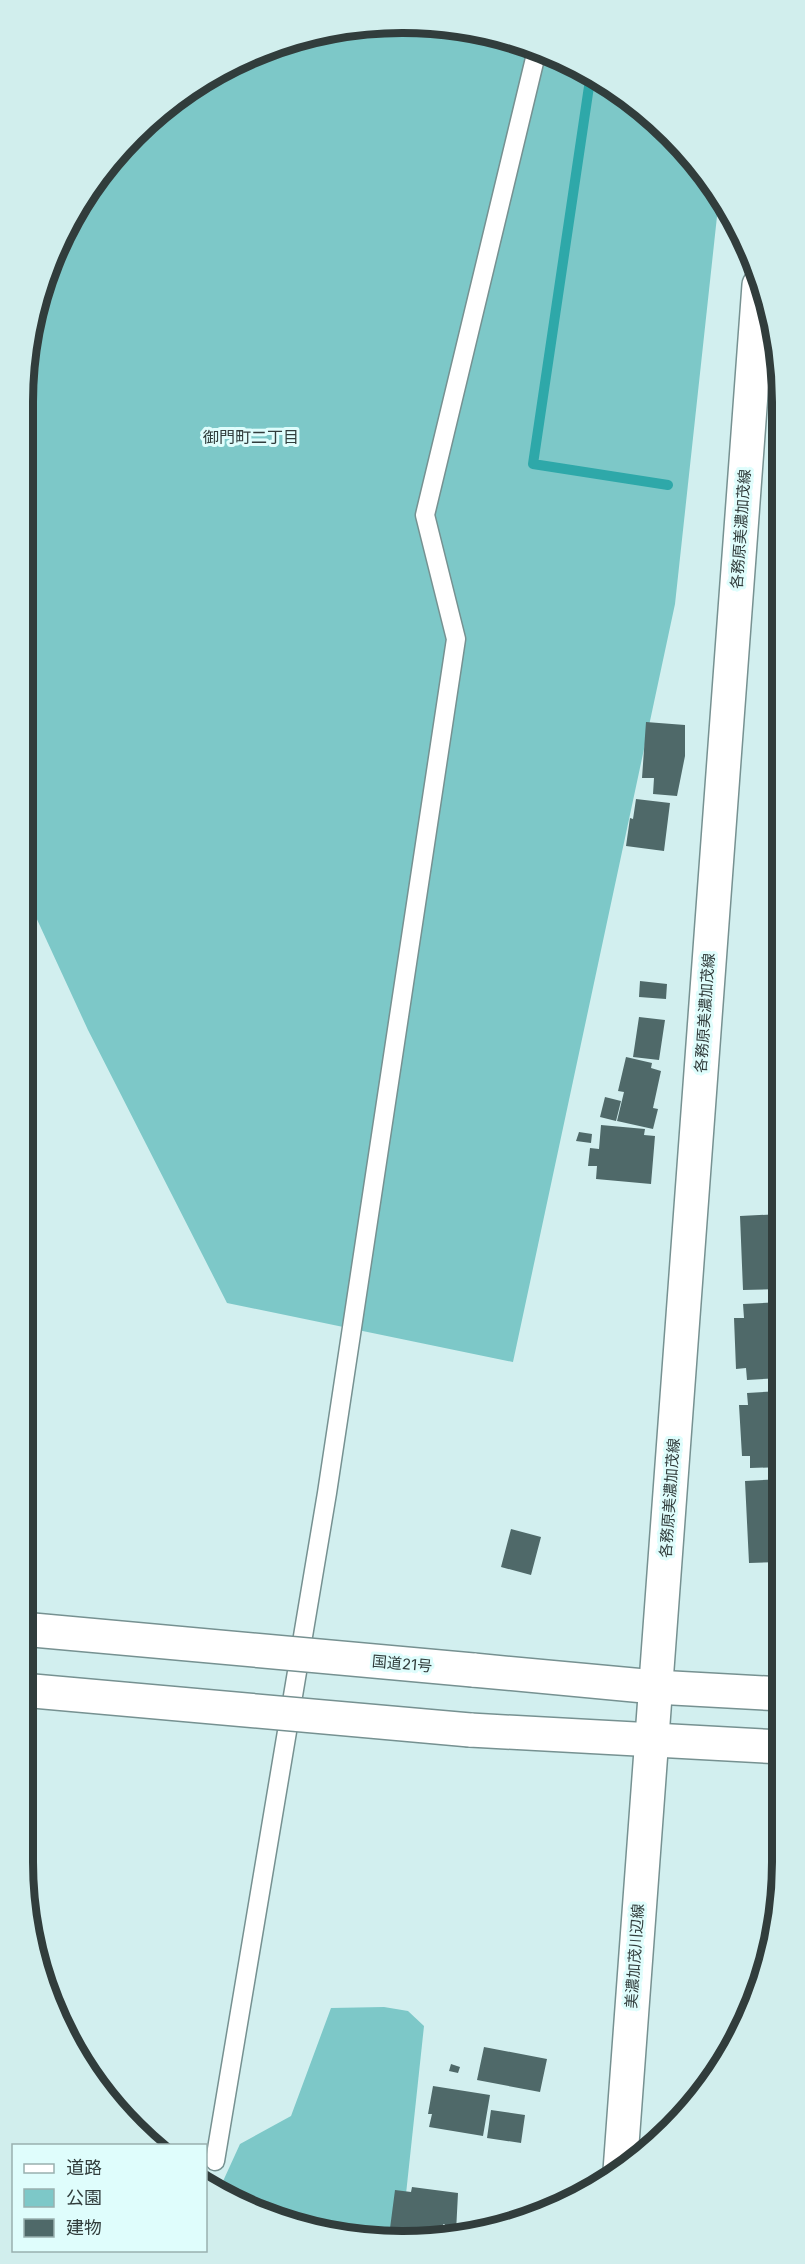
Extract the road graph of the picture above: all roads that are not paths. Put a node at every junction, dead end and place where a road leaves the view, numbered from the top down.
1 (535, 58) edge
2 (758, 303) edge
3 (33, 1630) edge
4 (655, 1687) junction
5 (33, 1691) edge
6 (772, 1693) edge
7 (651, 1741) junction
8 (772, 1747) edge
9 (621, 2160) edge
10 (215, 2161) dead end

1 - 10 lane
2 - 4 main road, 各務原美濃加茂線
3 - 4 main road, 国道21号, bridge
4 - 6 main road, 国道21号
4 - 7 main road, 各務原美濃加茂線
5 - 7 main road, bridge
7 - 8 main road
7 - 9 main road, 美濃加茂川辺線

